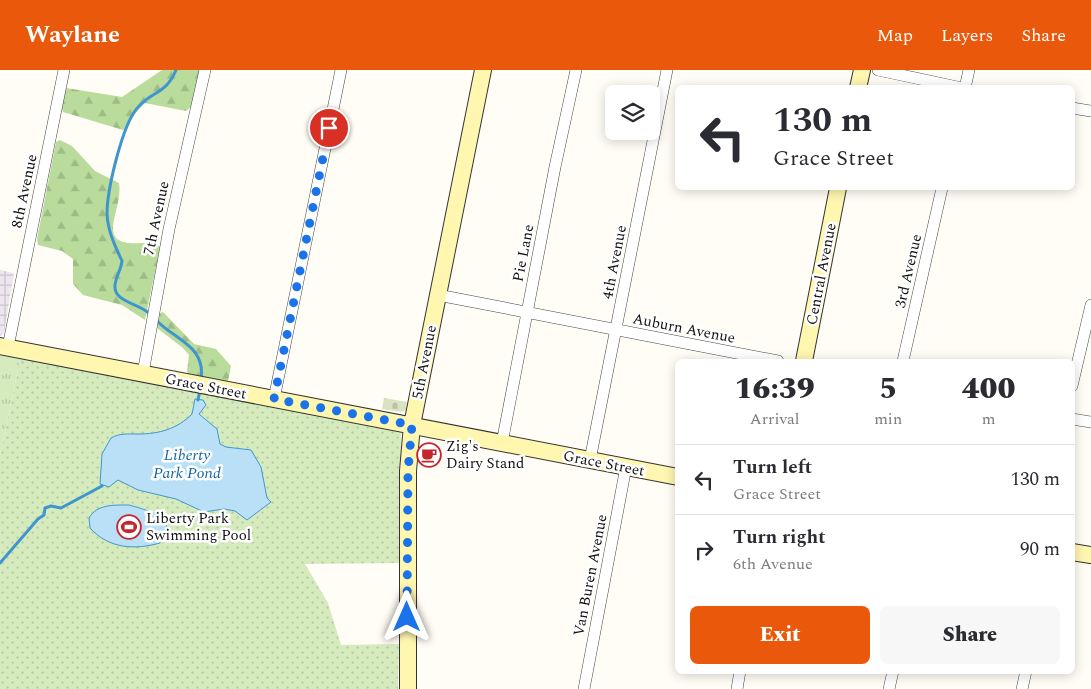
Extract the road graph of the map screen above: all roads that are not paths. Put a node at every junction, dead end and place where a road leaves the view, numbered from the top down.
1 (64, 70) edge
2 (205, 70) edge
3 (341, 70) edge
4 (483, 70) edge
5 (576, 70) edge
6 (667, 70) edge
7 (862, 70) edge
8 (878, 70) edge
9 (969, 70) edge
10 (859, 85) edge
11 (949, 85) edge
12 (964, 85) edge
13 (1075, 108) edge
14 (1091, 111) edge
15 (838, 190) edge
16 (942, 190) edge
17 (438, 295) junction
18 (1091, 305) edge
19 (527, 313) junction
20 (615, 330) junction
21 (4, 346) edge
22 (767, 359) edge
23 (804, 359) edge
24 (903, 359) edge
25 (143, 373) junction
26 (1075, 373) edge
27 (274, 399) junction
28 (1075, 419) edge
29 (1091, 422) edge
30 (412, 425) junction
31 (502, 443) junction
32 (590, 460) junction
33 (626, 467) junction
34 (675, 476) edge
35 (1075, 552) edge
36 (1091, 555) edge
37 (739, 674) edge
38 (892, 674) edge
39 (1025, 674) edge
40 (408, 689) edge
41 (584, 689) edge
42 (736, 689) edge
43 (889, 689) edge
44 (1022, 689) edge

1 - 21 street, 8th Avenue
2 - 25 street, 7th Avenue
3 - 27 street
4 - 17 street, 5th Avenue
5 - 19 street, Pie Lane
6 - 20 street, 4th Avenue
7 - 10 street
8 - 11 street
9 - 12 street
13 - 14 street
15 - 23 street, Central Avenue
16 - 24 street, 3rd Avenue
17 - 19 street, Auburn Avenue
17 - 30 street, 5th Avenue
18 - 26 street
19 - 20 street, Auburn Avenue
19 - 31 street, Pie Lane
20 - 22 street, Auburn Avenue
20 - 32 street, 4th Avenue
21 - 25 street, Grace Street
25 - 27 street, Grace Street
27 - 30 street, Grace Street
28 - 29 street
30 - 31 street, Grace Street
30 - 40 street, 5th Avenue
31 - 32 street, Grace Street
32 - 33 street, Grace Street
33 - 34 street, Grace Street
33 - 41 street, Van Buren Avenue
35 - 36 street
37 - 42 street
38 - 43 street
39 - 44 street

